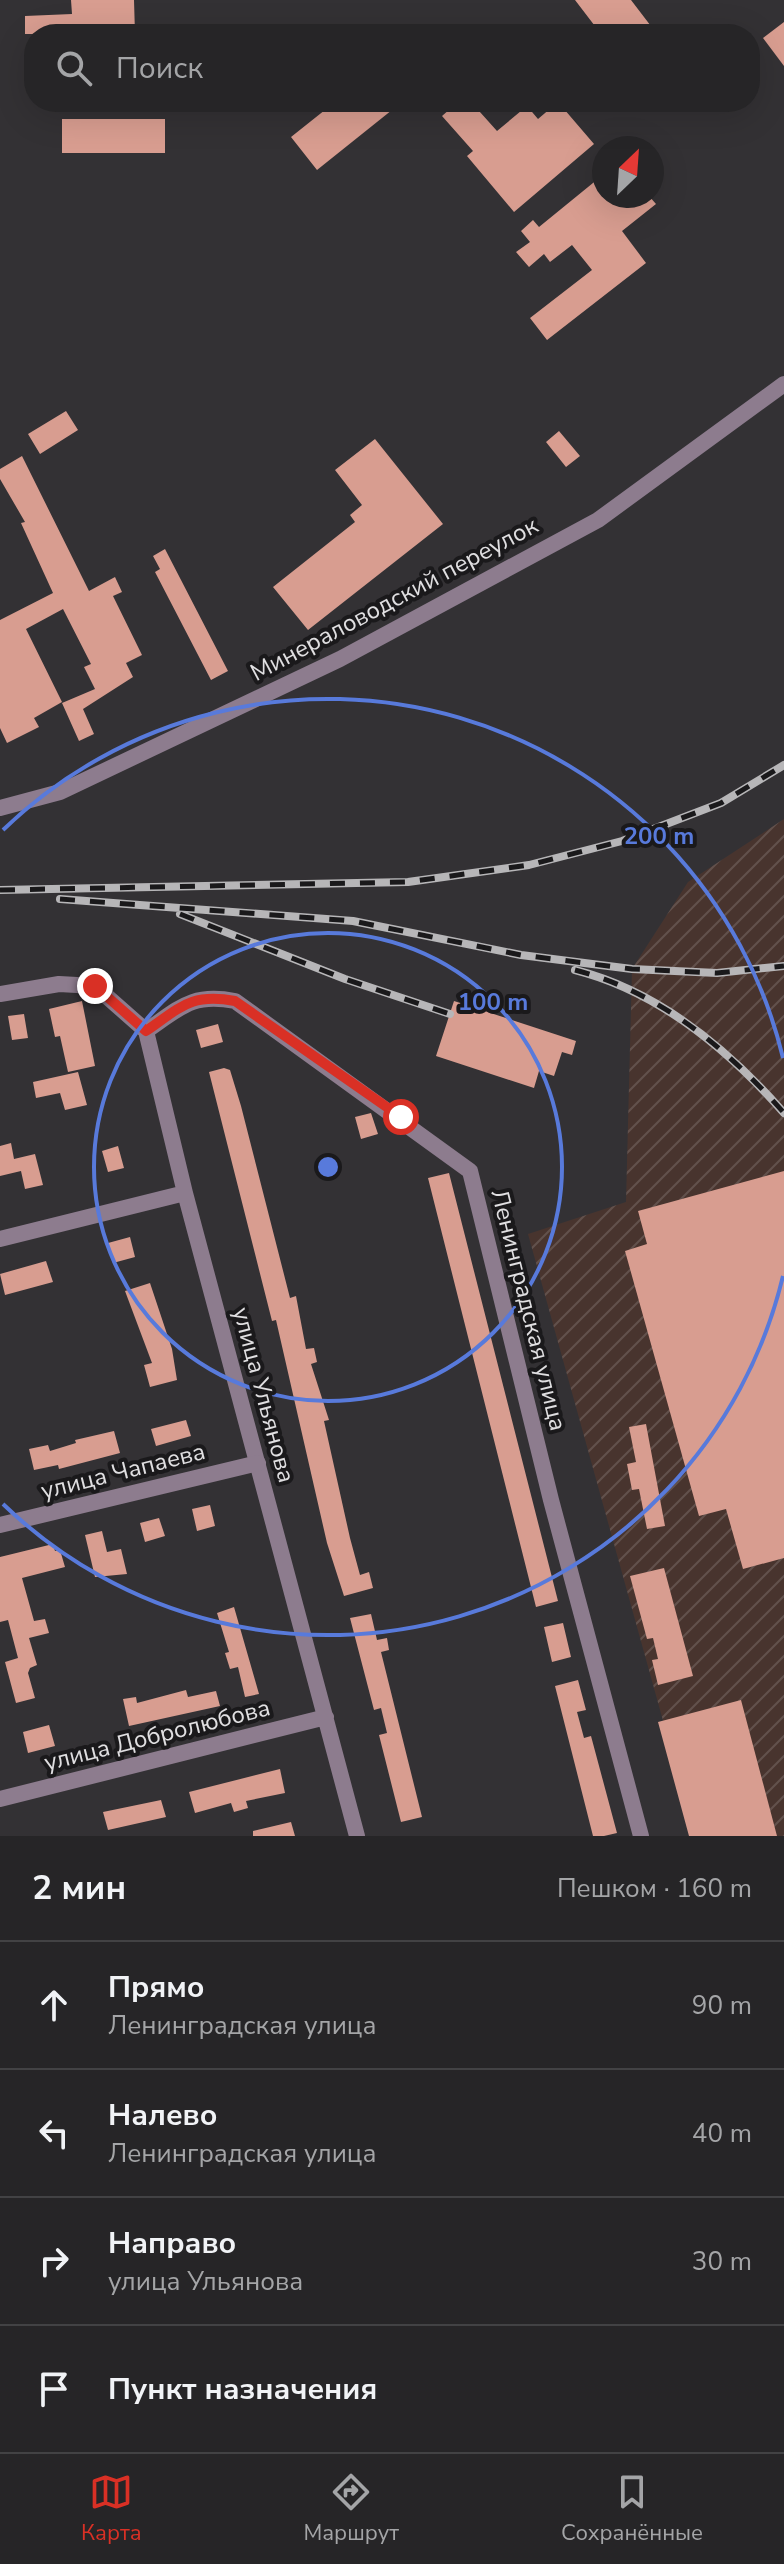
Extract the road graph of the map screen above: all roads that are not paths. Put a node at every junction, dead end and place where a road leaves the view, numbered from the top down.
1 (784, 384) edge
2 (0, 808) edge
3 (0, 994) edge
4 (146, 1031) junction
5 (185, 1193) junction
6 (0, 1239) edge
7 (258, 1463) junction
8 (0, 1525) edge
9 (326, 1717) junction
10 (0, 1799) edge
11 (357, 1836) edge
12 (641, 1836) edge

1 - 2 street, Минераловодский переулок
3 - 4 street
4 - 5 street, улица Ульянова
4 - 12 street, Ленинградская улица
5 - 6 street
5 - 7 street, улица Ульянова
7 - 8 street, улица Чапаева
7 - 9 street, улица Ульянова
9 - 10 street, улица Добролюбова
9 - 11 street, улица Ульянова

